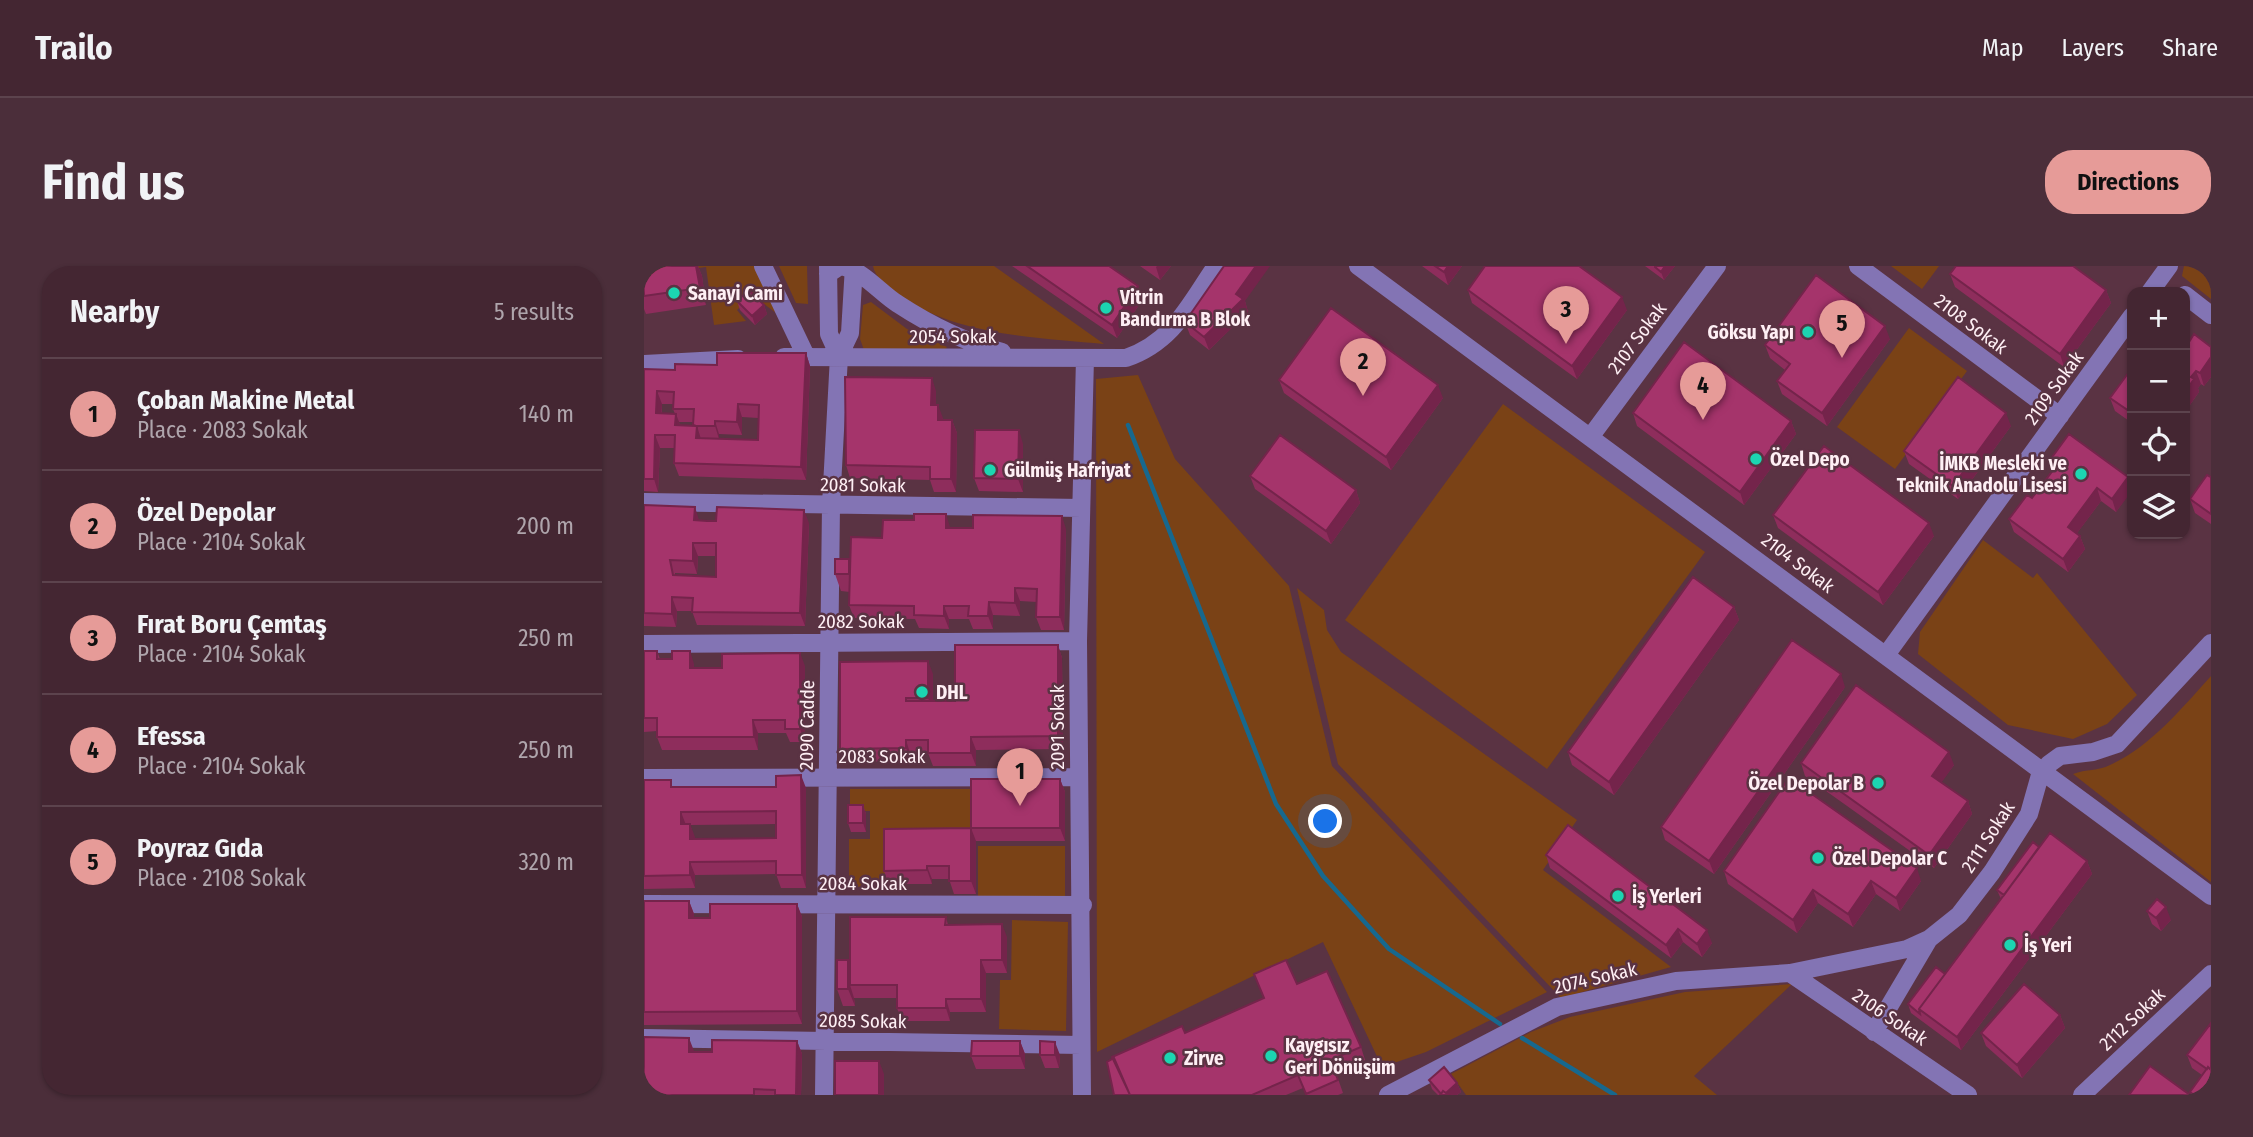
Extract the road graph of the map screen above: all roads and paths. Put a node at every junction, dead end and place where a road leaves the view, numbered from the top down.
1 (763, 266) edge
2 (1216, 266) edge
3 (1358, 266) edge
4 (1717, 266) edge
5 (1858, 266) edge
6 (854, 268) edge
7 (828, 270) edge
8 (2165, 272) edge
9 (2154, 287) edge
10 (2177, 287) edge
11 (2190, 299) edge
12 (2211, 315) edge
13 (2127, 323) edge
14 (806, 356) junction
15 (839, 356) junction
16 (1017, 356) junction
17 (1085, 358) junction
18 (645, 364) edge
19 (2060, 416) junction
20 (1591, 436) junction
21 (644, 502) edge
22 (831, 505) junction
23 (1081, 508) junction
24 (1078, 641) junction
25 (829, 642) junction
26 (644, 643) edge
27 (2211, 643) edge
28 (1886, 655) junction
29 (2043, 772) junction
30 (828, 777) junction
31 (1079, 777) junction
32 (644, 778) edge
33 (2211, 896) edge
34 (644, 904) edge
35 (826, 904) junction
36 (1083, 905) junction
37 (1929, 939) junction
38 (1790, 973) junction
39 (2211, 974) edge
40 (1874, 1031) junction
41 (644, 1038) edge
42 (825, 1041) junction
43 (1081, 1045) junction
44 (824, 1095) edge
45 (1082, 1095) edge
46 (1388, 1095) edge
47 (1968, 1095) edge
48 (2082, 1095) edge

1 - 14 street
2 - 17 street, 2054 Sokak
3 - 20 street, 2104 Sokak
4 - 20 street, 2107 Sokak
5 - 19 street, 2108 Sokak
6 - 7 street
6 - 15 street, 2090 Cadde
6 - 16 street
7 - 15 street, 2090 Cadde
8 - 9 street
8 - 10 street
11 - 12 street
13 - 19 street, 2109 Sokak
14 - 15 street, 2054 Sokak
14 - 18 street, 2054 Sokak
15 - 16 street, 2054 Sokak
15 - 22 street, 2090 Cadde
16 - 17 street, 2054 Sokak
17 - 23 street, 2091 Sokak
19 - 28 street, 2109 Sokak
20 - 28 street, 2104 Sokak
21 - 22 street, 2081 Sokak
22 - 23 street, 2081 Sokak
22 - 25 street, 2090 Cadde
23 - 24 street, 2091 Sokak
24 - 25 street, 2082 Sokak
24 - 31 street, 2091 Sokak
25 - 26 street, 2082 Sokak
25 - 30 street, 2090 Cadde
27 - 29 street
28 - 29 street, 2104 Sokak
29 - 33 street, 2104 Sokak
29 - 37 street, 2111 Sokak
30 - 31 street, 2083 Sokak
30 - 32 street, 2083 Sokak
30 - 35 street, 2090 Cadde
31 - 36 street, 2091 Sokak
34 - 35 street, 2084 Sokak
35 - 36 street, 2084 Sokak
35 - 42 street, 2090 Cadde
36 - 43 street, 2091 Sokak
37 - 38 street, 2111 Sokak
37 - 40 street
38 - 40 street, 2106 Sokak
38 - 46 street, 2074 Sokak
39 - 48 street, 2112 Sokak
40 - 47 street, 2106 Sokak
41 - 42 street, 2085 Sokak
42 - 43 street, 2085 Sokak
42 - 44 street, 2090 Cadde
43 - 45 street, 2091 Sokak

